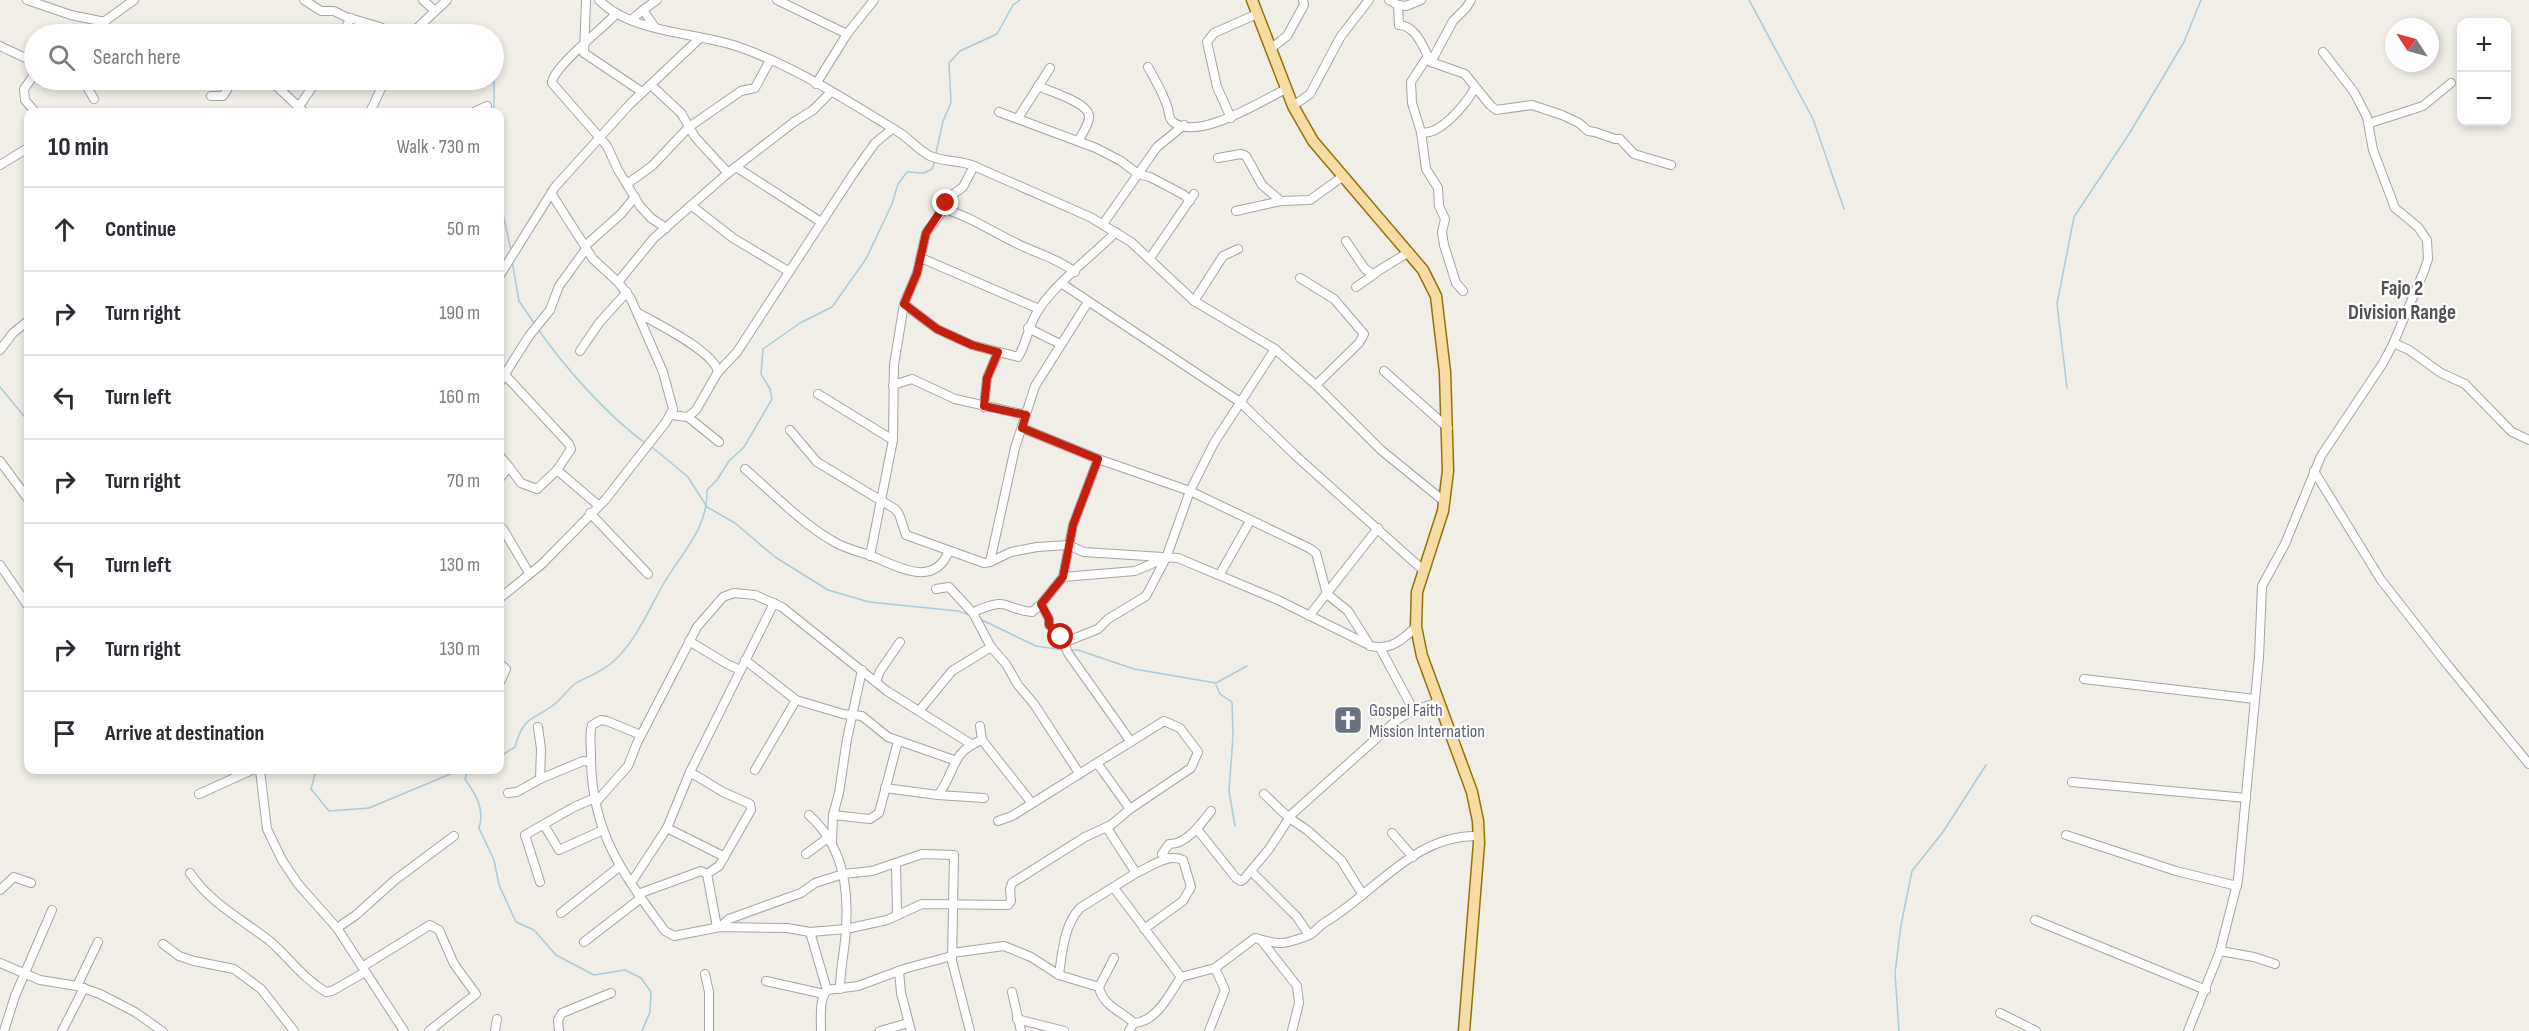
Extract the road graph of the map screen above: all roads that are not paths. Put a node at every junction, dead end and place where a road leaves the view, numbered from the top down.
1 (27, 0) edge
2 (134, 0) edge
3 (304, 0) edge
4 (423, 0) edge
5 (447, 0) edge
6 (586, 0) edge
7 (599, 0) edge
8 (657, 0) edge
9 (777, 0) edge
10 (874, 0) edge
11 (1252, 0) edge
12 (1303, 0) edge
13 (1369, 0) edge
14 (1389, 0) edge
15 (1421, 0) edge
16 (1471, 0) edge
17 (41, 3) edge
18 (1398, 5) junction
19 (643, 10) junction
20 (435, 11) junction
21 (616, 14) junction
22 (1257, 14) junction
23 (351, 18) junction
24 (631, 20) junction
25 (105, 22) junction
26 (102, 24) edge
27 (348, 24) edge
28 (370, 24) edge
29 (421, 24) edge
30 (654, 26) junction
31 (847, 34) junction
32 (700, 38) junction
33 (584, 44) junction
34 (0, 46) edge
35 (1270, 49) junction
36 (2323, 52) dead end
37 (24, 57) edge
38 (1429, 59) junction
39 (770, 60) junction
40 (1148, 67) dead end
41 (1050, 68) dead end
42 (2451, 83) dead end
43 (816, 84) junction
44 (651, 86) junction
45 (1038, 86) junction
46 (1475, 88) junction
47 (1286, 89) junction
48 (24, 90) edge
49 (89, 90) edge
50 (227, 90) edge
51 (280, 90) edge
52 (312, 90) edge
53 (380, 90) edge
54 (642, 92) junction
55 (831, 92) junction
56 (211, 96) dead end
57 (94, 99) dead end
58 (487, 106) dead end
59 (1293, 106) junction
60 (32, 108) edge
61 (299, 108) edge
62 (302, 108) edge
63 (372, 108) edge
64 (483, 108) edge
65 (999, 112) dead end
66 (1018, 118) junction
67 (1231, 118) junction
68 (2370, 123) junction
69 (1184, 126) junction
70 (689, 127) junction
71 (892, 129) junction
72 (1421, 132) junction
73 (601, 138) junction
74 (1078, 141) junction
75 (24, 150) edge
76 (1218, 159) dead end
77 (0, 165) edge
78 (1671, 165) dead end
79 (974, 166) junction
80 (736, 167) junction
81 (728, 173) junction
82 (1138, 174) junction
83 (1342, 177) junction
84 (627, 184) junction
85 (551, 193) junction
86 (635, 197) junction
87 (1281, 201) junction
88 (692, 206) junction
89 (944, 209) junction
90 (1236, 211) dead end
91 (821, 222) junction
92 (1103, 224) junction
93 (666, 228) junction
94 (1116, 232) junction
95 (1346, 241) dead end
96 (586, 248) junction
97 (1238, 249) dead end
98 (1409, 252) junction
99 (921, 258) junction
100 (1150, 258) junction
101 (504, 265) edge
102 (788, 271) junction
103 (1074, 272) junction
104 (1377, 273) junction
105 (1300, 278) dead end
106 (618, 282) junction
107 (1061, 283) junction
108 (1356, 287) dead end
109 (1463, 291) dead end
110 (627, 292) junction
111 (1194, 301) junction
112 (1088, 302) junction
113 (904, 304) junction
114 (1039, 309) junction
115 (638, 312) junction
116 (24, 324) edge
117 (1028, 328) junction
118 (1060, 344) junction
119 (2393, 344) junction
120 (1275, 349) junction
121 (0, 350) edge
122 (580, 351) dead end
123 (998, 352) junction
124 (1384, 371) dead end
125 (718, 372) junction
126 (504, 375) edge
127 (504, 380) edge
128 (893, 385) junction
129 (1317, 385) junction
130 (818, 394) dead end
131 (1240, 402) junction
132 (984, 406) junction
133 (1026, 415) junction
134 (671, 416) junction
135 (688, 417) junction
136 (1022, 428) junction
137 (1448, 428) junction
138 (790, 430) dead end
139 (893, 440) junction
140 (2529, 440) edge
141 (719, 442) dead end
142 (1098, 459) junction
143 (0, 461) edge
144 (504, 462) edge
145 (508, 467) junction
146 (745, 469) dead end
147 (557, 470) junction
148 (2314, 471) junction
149 (504, 472) edge
150 (1190, 491) junction
151 (24, 494) edge
152 (882, 501) junction
153 (1445, 502) junction
154 (598, 505) junction
155 (590, 513) junction
156 (1250, 521) junction
157 (1378, 528) junction
158 (504, 531) edge
159 (996, 539) junction
160 (1068, 545) junction
161 (949, 551) junction
162 (1011, 552) junction
163 (870, 556) junction
164 (1167, 558) junction
165 (990, 562) junction
166 (0, 565) edge
167 (1423, 570) junction
168 (529, 573) junction
169 (648, 574) dead end
170 (1220, 574) junction
171 (1063, 577) junction
172 (936, 590) dead end
173 (504, 594) edge
174 (1327, 594) junction
175 (24, 600) edge
176 (774, 603) junction
177 (1041, 604) junction
178 (978, 610) dead end
179 (1309, 616) junction
180 (1416, 627) junction
181 (689, 641) junction
182 (900, 642) dead end
183 (1063, 643) junction
184 (991, 647) junction
185 (1375, 647) junction
186 (745, 660) junction
187 (740, 670) junction
188 (862, 670) junction
189 (2084, 679) dead end
190 (876, 682) junction
191 (2255, 699) junction
192 (796, 700) junction
193 (1438, 702) junction
194 (919, 711) junction
195 (1414, 711) junction
196 (853, 715) junction
197 (980, 726) dead end
198 (538, 727) dead end
199 (641, 735) junction
200 (982, 740) junction
201 (898, 741) junction
202 (1131, 742) junction
203 (971, 744) junction
204 (954, 760) junction
205 (591, 762) junction
206 (1097, 763) junction
207 (2529, 764) edge
208 (755, 770) dead end
209 (690, 772) junction
210 (1079, 773) junction
211 (243, 774) edge
212 (261, 774) edge
213 (540, 779) junction
214 (2072, 782) dead end
215 (885, 788) junction
216 (508, 793) dead end
217 (199, 794) dead end
218 (1264, 794) dead end
219 (938, 795) junction
220 (984, 798) dead end
221 (2246, 798) junction
222 (596, 800) junction
223 (1031, 802) junction
224 (1130, 809) junction
225 (1211, 811) dead end
226 (809, 815) dead end
227 (833, 815) junction
228 (1288, 817) junction
229 (998, 821) dead end
230 (544, 825) junction
231 (667, 828) junction
232 (1107, 828) junction
233 (1197, 829) junction
234 (603, 830) junction
235 (1392, 833) dead end
236 (2066, 835) dead end
237 (454, 836) dead end
238 (1478, 836) junction
239 (830, 839) junction
240 (806, 854) dead end
241 (723, 856) junction
242 (1413, 857) junction
243 (1167, 858) junction
244 (896, 864) junction
245 (619, 867) junction
246 (1251, 871) junction
247 (190, 873) dead end
248 (1136, 873) junction
249 (706, 874) junction
250 (843, 874) junction
251 (540, 882) dead end
252 (31, 883) dead end
253 (631, 884) junction
254 (2236, 886) junction
255 (1114, 888) junction
256 (0, 890) edge
257 (1363, 895) junction
258 (639, 896) junction
259 (954, 903) junction
260 (52, 910) dead end
261 (561, 913) dead end
262 (897, 914) junction
263 (2035, 920) dead end
264 (719, 927) junction
265 (337, 928) junction
266 (846, 929) junction
267 (1144, 929) junction
268 (810, 932) junction
269 (1309, 934) junction
270 (1261, 939) junction
271 (98, 942) dead end
272 (584, 942) dead end
273 (163, 945) dead end
274 (2220, 951) junction
275 (952, 955) junction
276 (1114, 958) dead end
277 (0, 963) edge
278 (2275, 964) dead end
279 (1215, 968) junction
280 (363, 970) junction
281 (898, 971) junction
282 (25, 974) junction
283 (705, 974) dead end
284 (1059, 975) junction
285 (1181, 976) junction
286 (766, 981) dead end
287 (80, 987) junction
288 (1099, 987) junction
289 (840, 989) junction
290 (2206, 990) junction
291 (826, 992) junction
292 (1012, 992) dead end
293 (612, 993) dead end
294 (2000, 1013) dead end
295 (497, 1019) dead end
296 (1017, 1019) junction
297 (910, 1027) edge
298 (1131, 1027) edge
299 (4, 1031) edge
300 (62, 1031) edge
301 (162, 1031) edge
302 (294, 1031) edge
303 (404, 1031) edge
304 (429, 1031) edge
305 (495, 1031) edge
306 (559, 1031) edge
307 (709, 1031) edge
308 (821, 1031) edge
309 (880, 1031) edge
310 (970, 1031) edge
311 (1021, 1031) edge
312 (1064, 1031) edge
313 (1209, 1031) edge
314 (1292, 1031) edge
315 (1464, 1031) edge
316 (2036, 1031) edge
317 (2188, 1031) edge

1 - 17 street
2 - 25 street
3 - 23 street
4 - 20 street
5 - 20 street
6 - 33 street
7 - 21 street
8 - 19 street
9 - 31 street
10 - 31 street
11 - 22 main road
12 - 35 street
13 - 59 street
14 - 18 street
15 - 18 street
16 - 38 street
17 - 25 street
18 - 38 street
19 - 24 street
19 - 30 street
20 - 29 street
21 - 24 street
21 - 33 street
22 - 35 main road
22 - 67 street
23 - 27 street
23 - 28 street
24 - 30 street
25 - 26 street
30 - 32 street
31 - 43 street
32 - 39 street
32 - 44 street
33 - 54 street
33 - 73 street
34 - 37 street
35 - 47 main road
36 - 68 street
38 - 46 street
38 - 72 street
39 - 43 street
39 - 70 street
40 - 69 street
41 - 45 street
42 - 68 street
43 - 55 street
44 - 54 street
44 - 70 street
45 - 66 street
45 - 74 street
46 - 72 street
46 - 78 street
47 - 59 main road
47 - 67 street
48 - 60 street
49 - 57 street
50 - 56 street
51 - 61 street
52 - 62 street
53 - 63 street
54 - 73 street
55 - 71 street
55 - 80 street
58 - 64 street
59 - 83 main road
65 - 66 street
66 - 74 street
67 - 69 street
68 - 119 street
69 - 82 street
70 - 81 street
70 - 84 street
71 - 79 street
71 - 91 street
72 - 109 street
73 - 84 street
73 - 85 street
74 - 82 street
75 - 77 street
76 - 87 street
79 - 89 street
79 - 92 street
80 - 81 street
80 - 91 street
81 - 88 street
82 - 92 street
82 - 100 street
83 - 87 street
83 - 98 main road
84 - 86 street
85 - 96 street
85 - 101 street
86 - 93 street
86 - 96 street
87 - 90 street
88 - 93 street
88 - 102 street
89 - 99 street
89 - 103 street
91 - 102 street
92 - 94 street
93 - 106 street
94 - 100 street
94 - 103 street
95 - 104 street
96 - 106 street
96 - 126 street
97 - 111 street
98 - 104 street
98 - 137 main road
99 - 113 street
99 - 114 street
100 - 111 street
102 - 125 street
103 - 107 street
104 - 108 street
105 - 129 street
106 - 110 street
107 - 112 street
107 - 114 street
110 - 115 street
110 - 122 street
111 - 120 street
112 - 118 street
112 - 131 street
113 - 123 street
113 - 128 street
114 - 117 street
115 - 125 street
115 - 134 street
116 - 121 street
117 - 118 street
117 - 123 street
118 - 133 street
119 - 140 street
119 - 148 street
120 - 129 street
120 - 131 street
123 - 132 street
124 - 137 street
125 - 135 street
127 - 147 street
128 - 132 street
128 - 139 street
129 - 153 street
130 - 139 street
131 - 150 street
131 - 157 street
132 - 133 street
133 - 136 street
134 - 135 street
134 - 154 street
135 - 141 street
136 - 142 street
136 - 159 street
137 - 153 main road
138 - 152 street
139 - 152 street
142 - 150 street
142 - 160 street
143 - 151 street
144 - 145 street
145 - 147 street
145 - 149 street
146 - 163 street
147 - 154 street
148 - 191 street
148 - 207 street
150 - 156 street
150 - 164 street
152 - 161 street
152 - 163 street
153 - 167 main road
154 - 155 street
155 - 168 street
155 - 169 street
156 - 170 street
156 - 174 street
157 - 167 street
157 - 174 street
158 - 168 street
159 - 162 street
159 - 165 street
160 - 162 street
160 - 164 street
160 - 171 street
161 - 163 street
161 - 165 street
162 - 165 street
164 - 170 street
164 - 171 street
164 - 183 street
166 - 175 street
167 - 180 main road
168 - 173 street
170 - 179 street
171 - 177 street
172 - 184 street
174 - 179 street
174 - 185 street
176 - 181 street
176 - 186 street
176 - 188 street
177 - 178 street
177 - 183 street
179 - 185 street
180 - 185 street
180 - 193 main road
181 - 187 street
181 - 199 street
182 - 190 street
183 - 202 street
184 - 194 street
184 - 210 street
185 - 195 street
186 - 187 street
186 - 192 street
187 - 209 street
188 - 190 street
188 - 196 street
189 - 191 street
190 - 194 street
191 - 221 street
192 - 196 street
192 - 208 street
193 - 195 street
193 - 238 main road
194 - 203 street
195 - 228 street
196 - 201 street
196 - 227 street
197 - 200 street
198 - 213 street
199 - 205 street
199 - 222 street
200 - 203 street
200 - 223 street
201 - 204 street
201 - 215 street
202 - 206 street
202 - 224 street
203 - 204 street
204 - 219 street
205 - 213 street
205 - 222 street
206 - 210 street
206 - 224 street
209 - 231 street
209 - 241 street
210 - 223 street
211 - 217 street
212 - 265 street
213 - 216 street
214 - 221 street
215 - 219 street
215 - 227 street
218 - 228 street
219 - 220 street
221 - 254 street
222 - 230 street
222 - 234 street
223 - 229 street
224 - 232 street
225 - 233 street
226 - 239 street
227 - 239 street
228 - 246 street
228 - 257 street
230 - 234 street
230 - 251 street
231 - 241 street
231 - 253 street
232 - 248 street
232 - 259 street
233 - 243 street
233 - 246 street
234 - 245 street
235 - 242 street
236 - 254 street
237 - 265 street
238 - 242 street
238 - 315 main road
239 - 240 street
239 - 250 street
241 - 249 street
242 - 257 street
243 - 248 street
243 - 267 street
244 - 250 street
244 - 259 street
244 - 262 street
245 - 253 street
245 - 261 street
246 - 269 street
247 - 280 street
248 - 255 street
249 - 258 street
249 - 264 street
250 - 264 street
250 - 266 street
252 - 256 street
253 - 258 street
254 - 274 street
255 - 267 street
255 - 284 street
257 - 269 street
258 - 264 street
258 - 272 street
259 - 262 street
259 - 275 street
260 - 282 street
262 - 266 street
263 - 290 street
264 - 268 street
265 - 280 street
266 - 268 street
266 - 289 street
267 - 285 street
268 - 291 street
269 - 270 street
270 - 279 street
270 - 314 street
271 - 287 street
273 - 302 street
274 - 278 street
274 - 290 street
275 - 281 street
275 - 284 street
275 - 310 street
276 - 288 street
277 - 282 street
279 - 285 street
279 - 313 street
280 - 303 street
280 - 304 street
281 - 289 street
281 - 297 street
282 - 287 street
282 - 299 street
283 - 307 street
284 - 288 street
285 - 298 street
286 - 291 street
287 - 300 street
287 - 301 street
288 - 298 street
289 - 291 street
290 - 317 street
291 - 308 street
292 - 296 street
293 - 306 street
294 - 316 street
295 - 305 street
296 - 311 street
296 - 312 street
297 - 309 street

